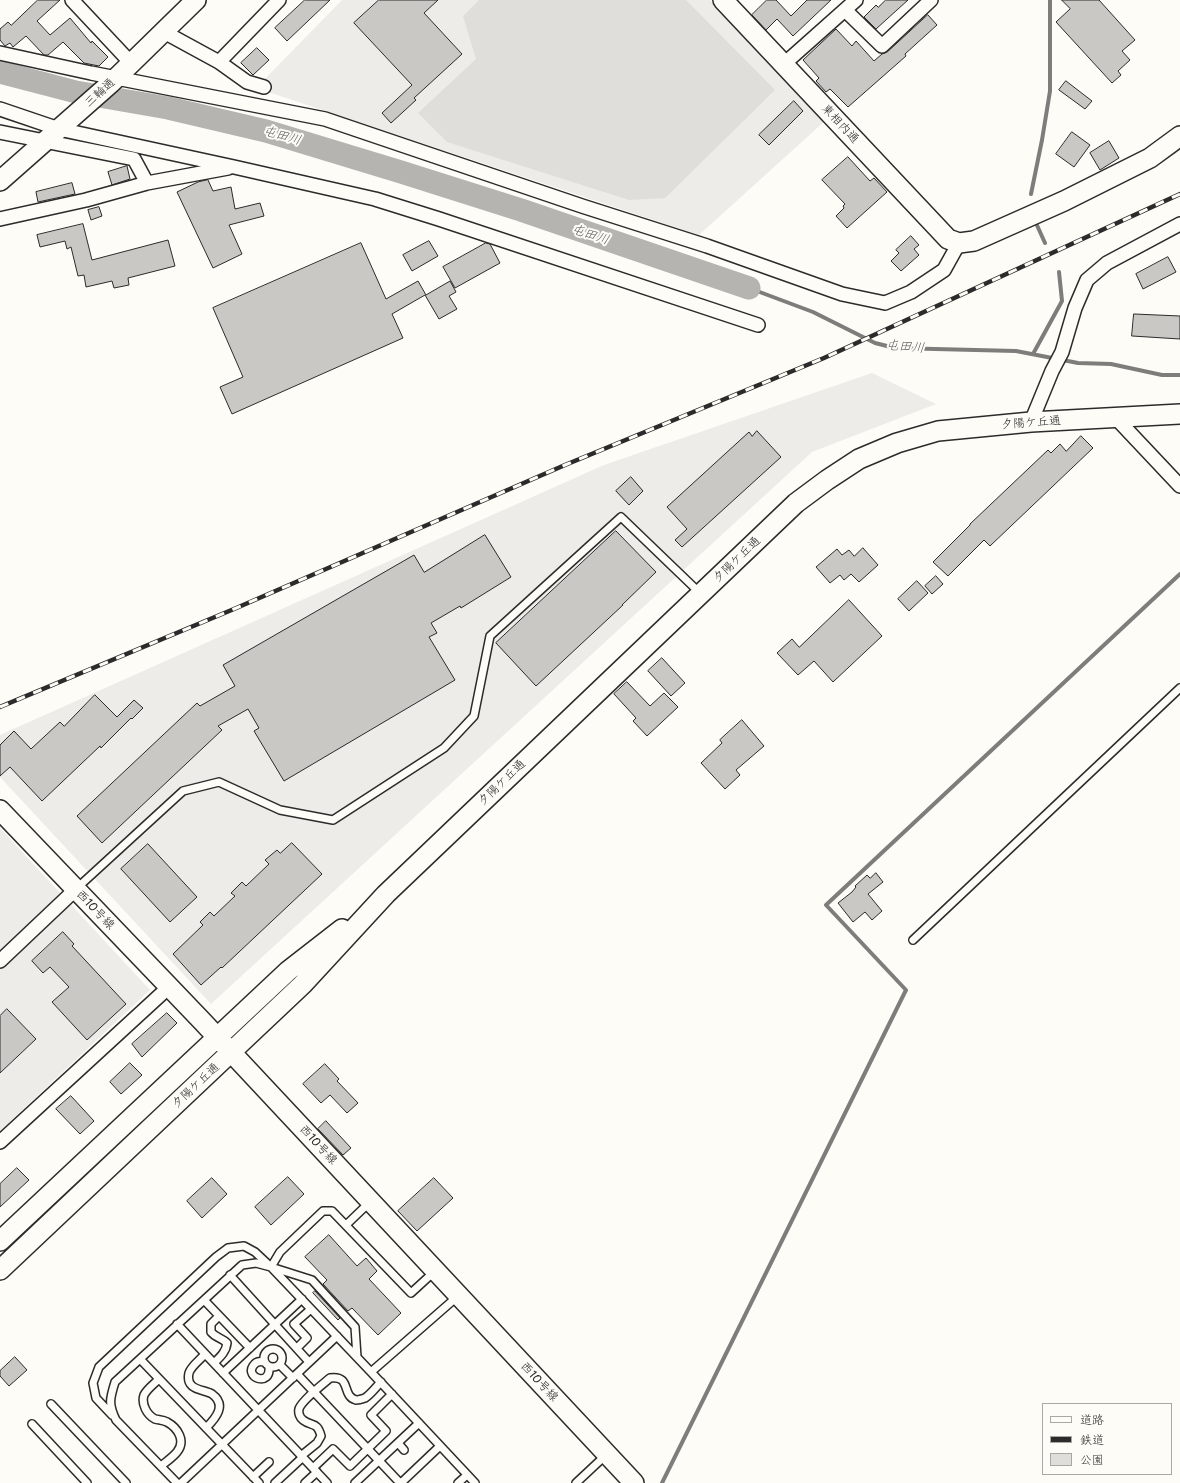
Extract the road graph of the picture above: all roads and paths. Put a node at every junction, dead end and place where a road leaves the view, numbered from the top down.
1 (72, 0) edge
2 (196, 0) edge
3 (279, 0) edge
4 (723, 0) edge
5 (856, 0) edge
6 (931, 0) edge
7 (845, 10) junction
8 (164, 32) junction
9 (0, 53) edge
10 (219, 62) junction
11 (131, 63) junction
12 (784, 64) junction
13 (114, 80) junction
14 (264, 87) dead end
15 (0, 109) edge
16 (0, 132) edge
17 (56, 132) junction
18 (1180, 136) edge
19 (234, 167) junction
20 (0, 181) edge
21 (147, 183) junction
22 (0, 219) edge
23 (1180, 224) edge
24 (959, 243) junction
25 (758, 325) dead end
26 (1180, 414) edge
27 (1115, 417) junction
28 (1031, 422) junction
29 (1180, 486) edge
30 (701, 594) junction
31 (1180, 688) edge
32 (0, 810) edge
33 (75, 890) junction
34 (386, 894) junction
35 (913, 940) dead end
36 (0, 961) edge
37 (170, 986) junction
38 (217, 1037) junction
39 (231, 1053) junction
40 (0, 1142) edge
41 (370, 1201) junction
42 (346, 1225) junction
43 (0, 1241) edge
44 (271, 1267) junction
45 (0, 1270) edge
46 (435, 1271) junction
47 (230, 1275) junction
48 (458, 1295) junction
49 (302, 1299) junction
50 (204, 1300) junction
51 (311, 1309) junction
52 (219, 1316) junction
53 (177, 1324) junction
54 (275, 1324) junction
55 (337, 1336) junction
56 (297, 1348) junction
57 (247, 1351) junction
58 (205, 1354) junction
59 (357, 1357) junction
60 (140, 1359) junction
61 (310, 1362) junction
62 (214, 1363) junction
63 (254, 1364) junction
64 (267, 1364) junction
65 (280, 1365) junction
66 (371, 1372) junction
67 (223, 1373) junction
68 (295, 1376) junction
69 (159, 1379) junction
70 (381, 1382) junction
71 (314, 1392) junction
72 (392, 1394) junction
73 (51, 1404) dead end
74 (258, 1410) junction
75 (116, 1420) junction
76 (419, 1423) junction
77 (32, 1424) dead end
78 (206, 1428) junction
79 (398, 1443) junction
80 (222, 1444) junction
81 (440, 1446) junction
82 (368, 1449) junction
83 (404, 1450) dead end
84 (607, 1454) junction
85 (302, 1457) junction
86 (379, 1461) junction
87 (269, 1462) dead end
88 (161, 1466) junction
89 (315, 1470) junction
90 (467, 1475) junction
91 (253, 1477) junction
92 (364, 1480) edge
93 (87, 1483) edge
94 (126, 1483) edge
95 (177, 1483) edge
96 (181, 1483) edge
97 (259, 1483) edge
98 (275, 1483) edge
99 (305, 1483) edge
100 (327, 1483) edge
101 (355, 1483) edge
102 (400, 1483) edge
103 (458, 1483) edge
104 (475, 1483) edge
105 (576, 1483) edge
106 (634, 1483) edge

1 - 11 street
2 - 8 street, 三輪通
3 - 10 street
4 - 12 street, 東相内通
5 - 7 street
6 - 7 street
7 - 12 street
8 - 10 street
8 - 11 street, 三輪通
9 - 13 street
10 - 14 street
11 - 13 street, 三輪通
12 - 24 street, 東相内通
13 - 17 street, 三輪通
13 - 24 street
15 - 17 street
16 - 17 street
17 - 19 street
17 - 20 street, 三輪通
17 - 21 street
18 - 24 street
19 - 21 street
19 - 25 street
21 - 22 street
23 - 28 street
26 - 27 street, 夕陽ケ丘通
27 - 28 street, 夕陽ケ丘通
27 - 29 street
28 - 30 street, 夕陽ケ丘通
30 - 33 lane
30 - 34 street, 夕陽ケ丘通
31 - 35 lane
32 - 33 street, 西10号線
33 - 36 street
33 - 37 street, 西10号線
34 - 38 street, 夕陽ケ丘通
34 - 39 street, 夕陽ケ丘通
37 - 38 street, 西10号線
37 - 40 street
38 - 39 street, 西10号線
38 - 43 street, 夕陽ケ丘通
39 - 41 street, 西10号線
39 - 45 street, 夕陽ケ丘通
41 - 42 lane
41 - 46 street, 西10号線
42 - 44 lane
42 - 46 lane
44 - 47 lane
44 - 49 lane
44 - 59 lane
44 - 75 lane
46 - 48 street, 西10号線
47 - 50 lane
47 - 54 lane
48 - 66 lane
48 - 84 street, 西10号線
49 - 51 lane
49 - 54 lane
50 - 52 lane
50 - 53 lane
51 - 55 lane
51 - 56 lane
52 - 57 lane
52 - 62 lane
53 - 58 lane
53 - 60 lane
54 - 56 lane
54 - 57 lane
55 - 59 lane
55 - 61 lane
56 - 61 lane
57 - 63 lane
57 - 67 lane
58 - 62 lane
58 - 78 lane
59 - 66 lane
60 - 69 lane
60 - 75 lane
61 - 68 lane
62 - 67 lane
63 - 64 lane
63 - 64 lane
64 - 65 lane
64 - 65 lane
65 - 68 lane
66 - 70 lane
67 - 74 lane
68 - 71 lane
68 - 74 lane
69 - 78 lane
69 - 88 lane
70 - 71 lane
70 - 72 lane
71 - 82 lane
71 - 85 lane
72 - 76 lane
72 - 82 lane
73 - 94 lane
74 - 80 lane
74 - 85 lane
75 - 88 lane
76 - 79 lane
76 - 81 lane
77 - 93 lane
78 - 80 lane
79 - 83 lane
79 - 86 lane
80 - 91 lane
80 - 96 lane
81 - 90 lane
81 - 102 lane
82 - 86 lane
82 - 89 lane
84 - 105 lane
84 - 106 street, 西10号線
85 - 89 lane
85 - 98 lane
86 - 92 lane
86 - 102 lane
87 - 91 lane
88 - 95 lane
89 - 99 lane
89 - 100 lane
90 - 103 lane
90 - 104 lane
91 - 97 lane
92 - 101 lane

